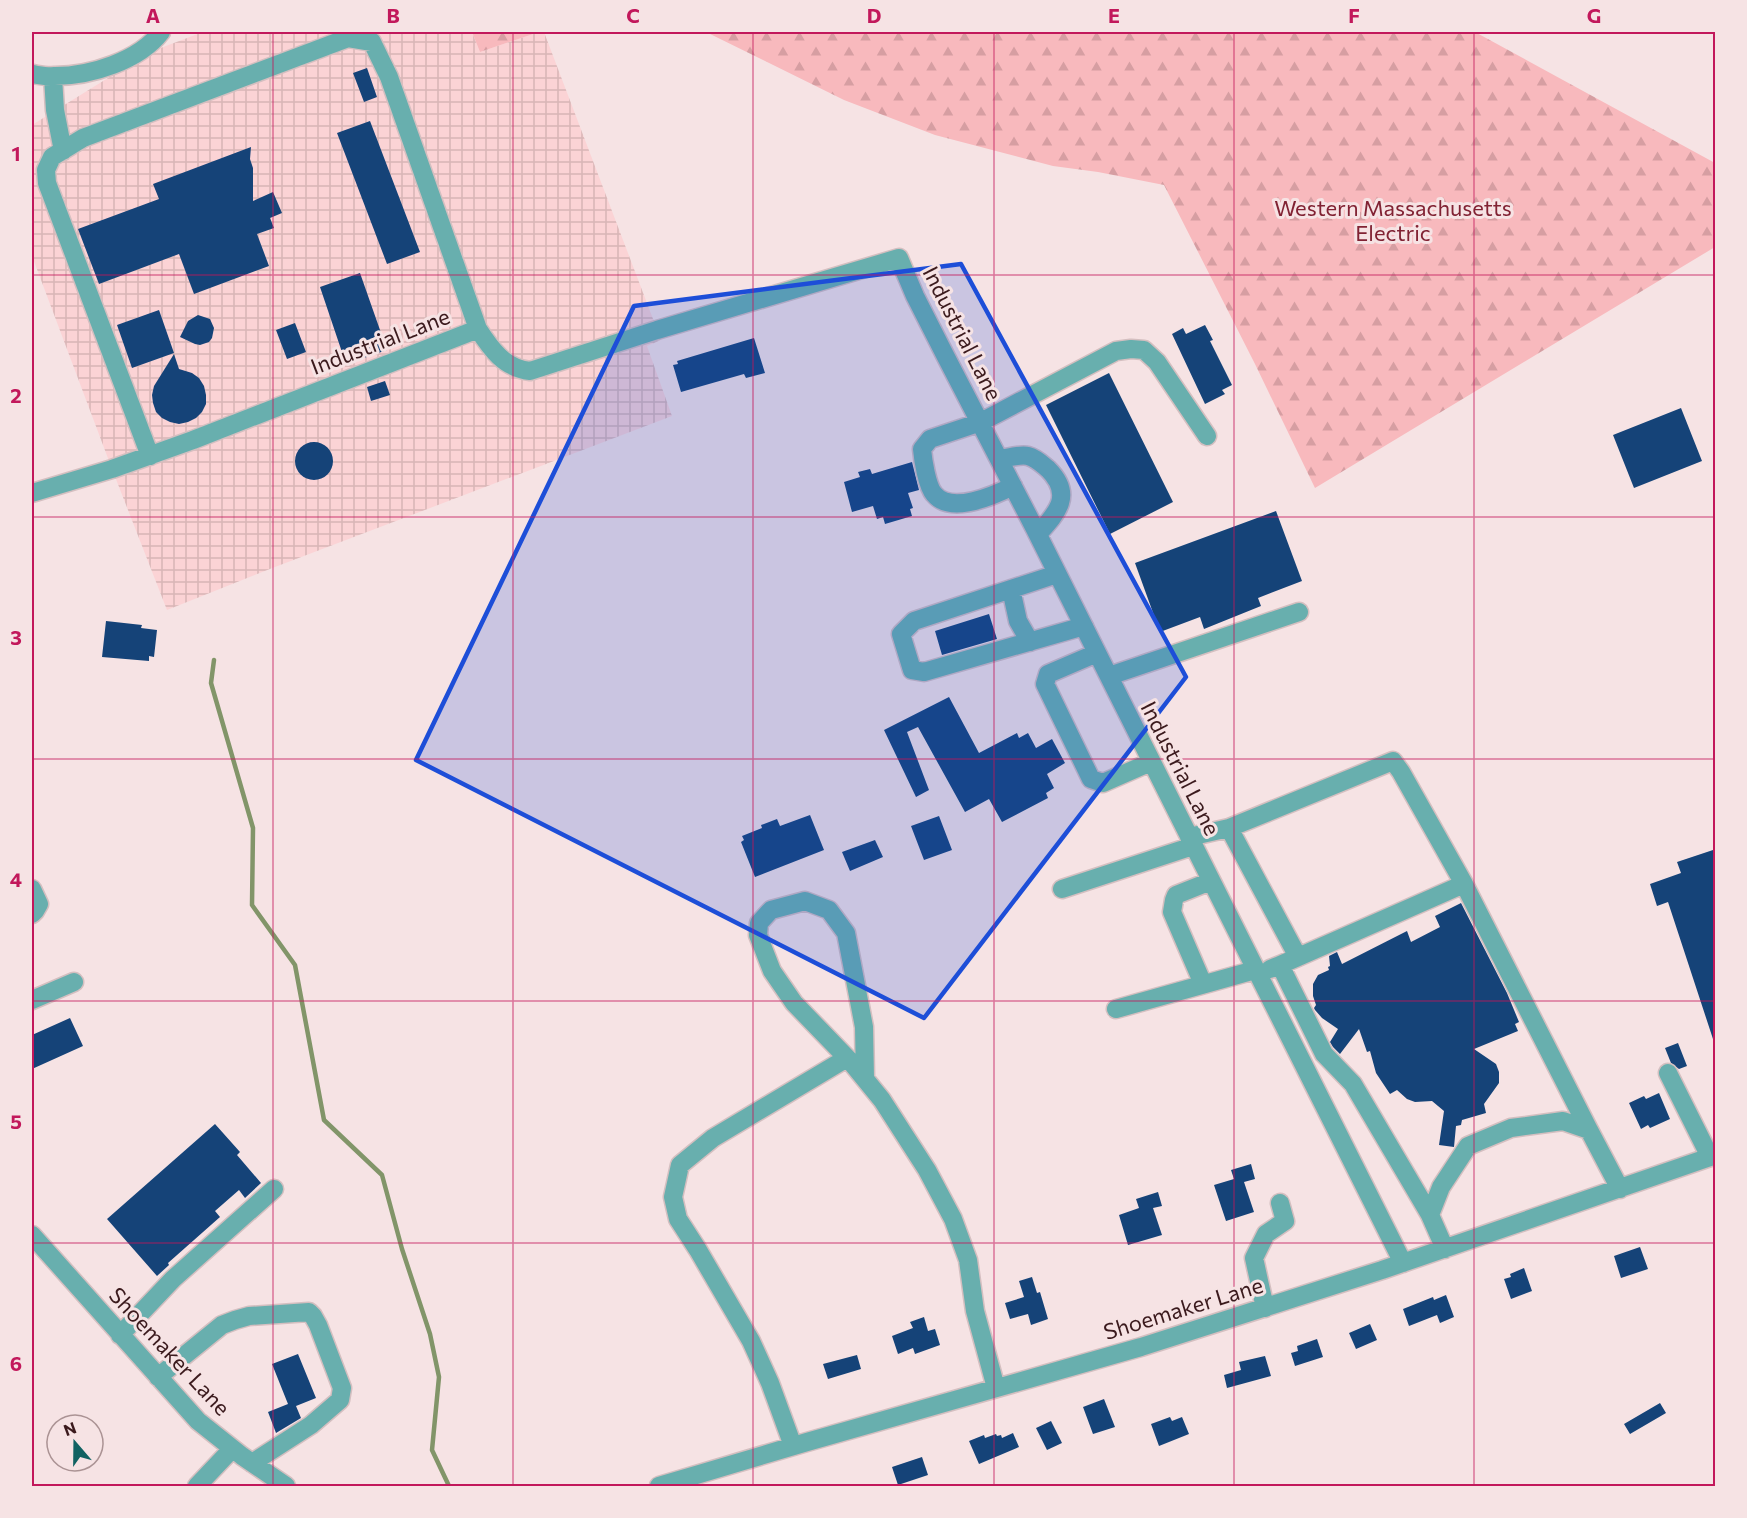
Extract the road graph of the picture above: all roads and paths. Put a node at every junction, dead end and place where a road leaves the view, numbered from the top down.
1 (161, 32) edge
2 (32, 74) edge
3 (53, 77) junction
4 (63, 150) junction
5 (478, 329) junction
6 (981, 422) junction
7 (1207, 436) dead end
8 (150, 456) junction
9 (1000, 459) junction
10 (1013, 486) junction
11 (32, 493) edge
12 (1038, 534) junction
13 (1058, 574) junction
14 (1011, 589) junction
15 (1299, 612) dead end
16 (1084, 627) junction
17 (1030, 642) junction
18 (1097, 653) junction
19 (1109, 676) junction
20 (1151, 762) junction
21 (1229, 828) junction
22 (1191, 842) junction
23 (1211, 881) junction
24 (1464, 884) junction
25 (32, 889) edge
26 (1062, 890) dead end
27 (32, 914) edge
28 (1298, 957) junction
29 (1280, 965) junction
30 (1256, 972) junction
31 (74, 982) dead end
32 (1203, 984) junction
33 (32, 999) edge
34 (1116, 1009) dead end
35 (847, 1058) junction
36 (1668, 1073) dead end
37 (865, 1078) junction
38 (1589, 1130) junction
39 (1713, 1156) edge
40 (274, 1189) dead end
41 (1620, 1189) junction
42 (1280, 1203) dead end
43 (1430, 1215) junction
44 (32, 1235) edge
45 (1444, 1249) junction
46 (1403, 1263) junction
47 (1265, 1308) junction
48 (120, 1335) junction
49 (158, 1377) junction
50 (996, 1388) junction
51 (794, 1446) junction
52 (232, 1449) junction
53 (252, 1463) junction
54 (196, 1486) edge
55 (286, 1486) edge
56 (659, 1486) edge

1 - 3 street
2 - 3 street
3 - 4 street
4 - 5 street
4 - 8 street
5 - 6 street, Industrial Lane
5 - 8 street, Industrial Lane
6 - 7 street
6 - 9 street, Industrial Lane
6 - 10 street
8 - 11 street, Industrial Lane
9 - 10 street, Industrial Lane
9 - 12 street
10 - 12 street, Industrial Lane
12 - 13 street, Industrial Lane
13 - 14 street
13 - 16 street, Industrial Lane
14 - 17 street
14 - 17 street
15 - 19 street
16 - 17 street
16 - 18 street, Industrial Lane
18 - 19 street, Industrial Lane
18 - 20 street
19 - 20 street, Industrial Lane
20 - 22 street, Industrial Lane
21 - 22 street
21 - 24 street
21 - 28 street
22 - 23 street, Industrial Lane
22 - 26 street
23 - 30 street, Industrial Lane
23 - 32 street
24 - 28 street
24 - 38 street
25 - 27 street
28 - 29 street
29 - 30 street
29 - 43 street
30 - 32 street
30 - 46 street, Industrial Lane
31 - 33 street
32 - 34 street
35 - 37 street
35 - 37 street
35 - 51 street
36 - 39 street
37 - 50 street
38 - 41 street
38 - 43 street
39 - 41 street, Shoemaker Lane
40 - 48 street
41 - 45 street, Shoemaker Lane
42 - 47 street
43 - 45 street
44 - 48 street, Shoemaker Lane
45 - 46 street, Shoemaker Lane
46 - 47 street, Shoemaker Lane
47 - 50 street, Shoemaker Lane
48 - 49 street, Shoemaker Lane
49 - 52 street, Shoemaker Lane
49 - 53 street
50 - 51 street, Shoemaker Lane
51 - 56 street, Shoemaker Lane
52 - 53 street, Shoemaker Lane
52 - 54 street
53 - 55 street, Shoemaker Lane

